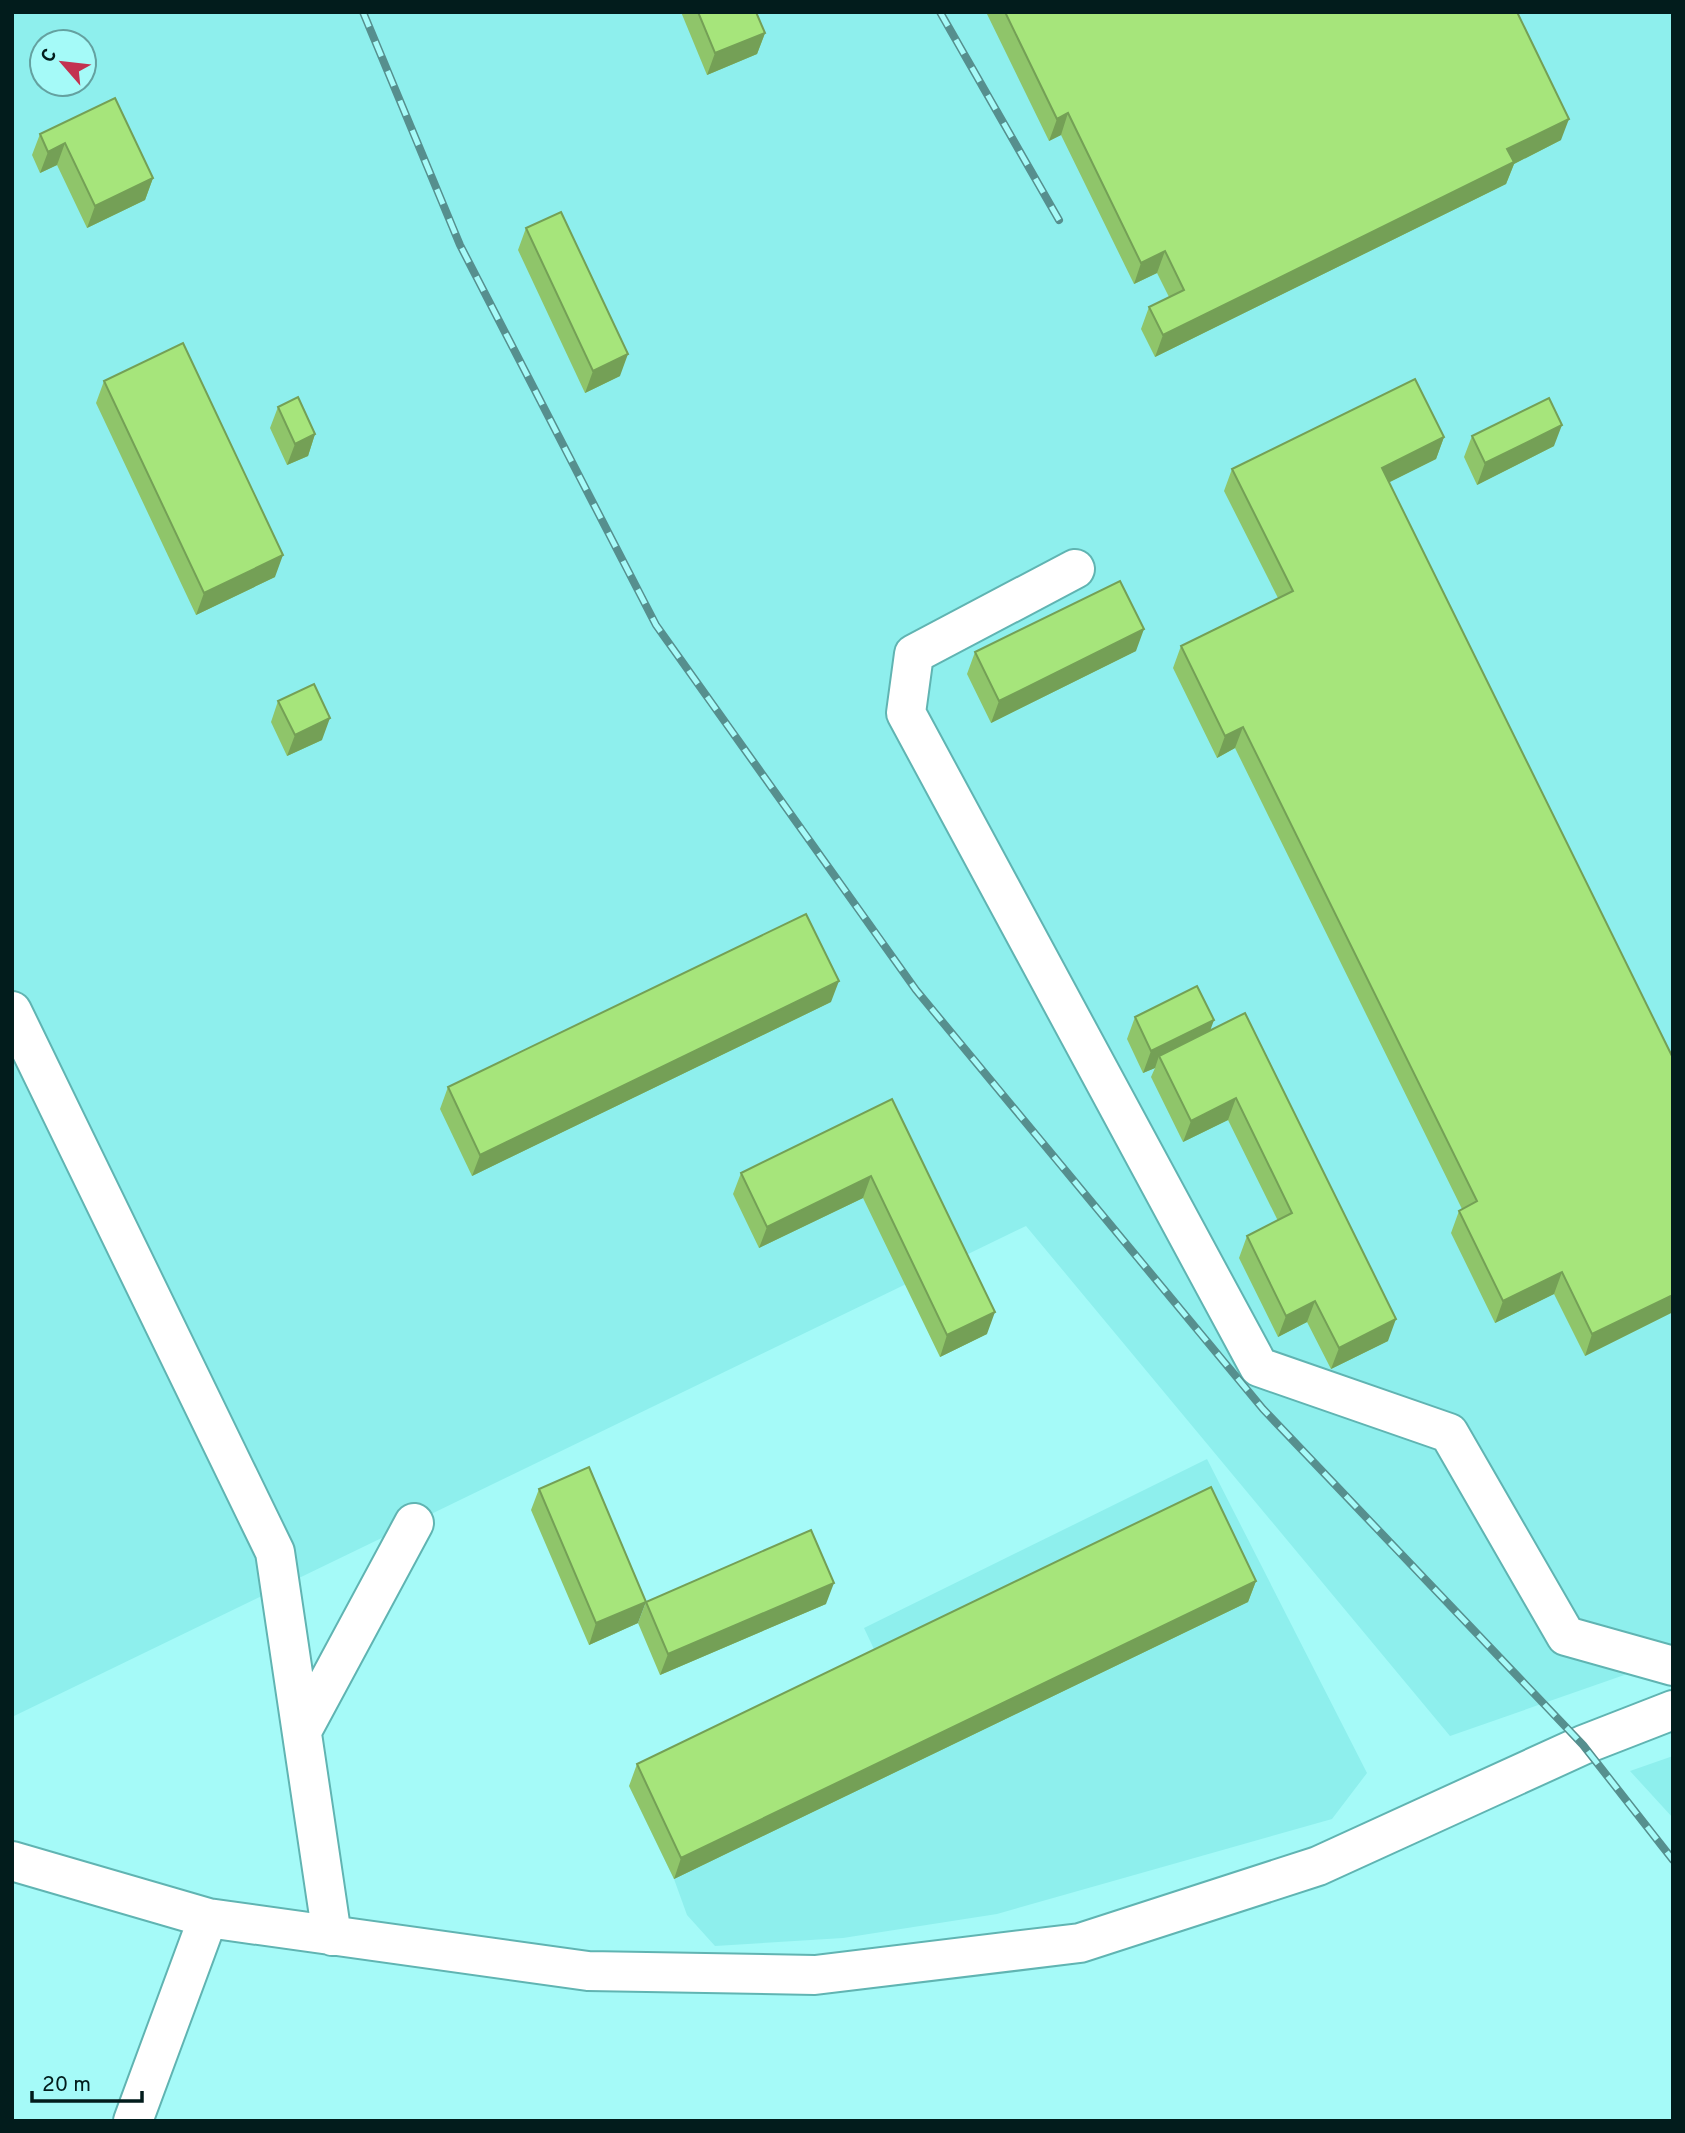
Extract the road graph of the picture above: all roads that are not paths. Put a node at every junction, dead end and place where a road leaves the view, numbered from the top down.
1 (1074, 569) dead end
2 (12, 1011) edge
3 (414, 1523) dead end
4 (1673, 1667) edge
5 (1673, 1710) edge
6 (302, 1731) junction
7 (12, 1861) edge
8 (208, 1918) junction
9 (332, 1936) junction
10 (133, 2121) edge

1 - 4 street
2 - 6 street
3 - 6 street
5 - 9 street
6 - 9 street
7 - 8 street
8 - 9 street
8 - 10 street

